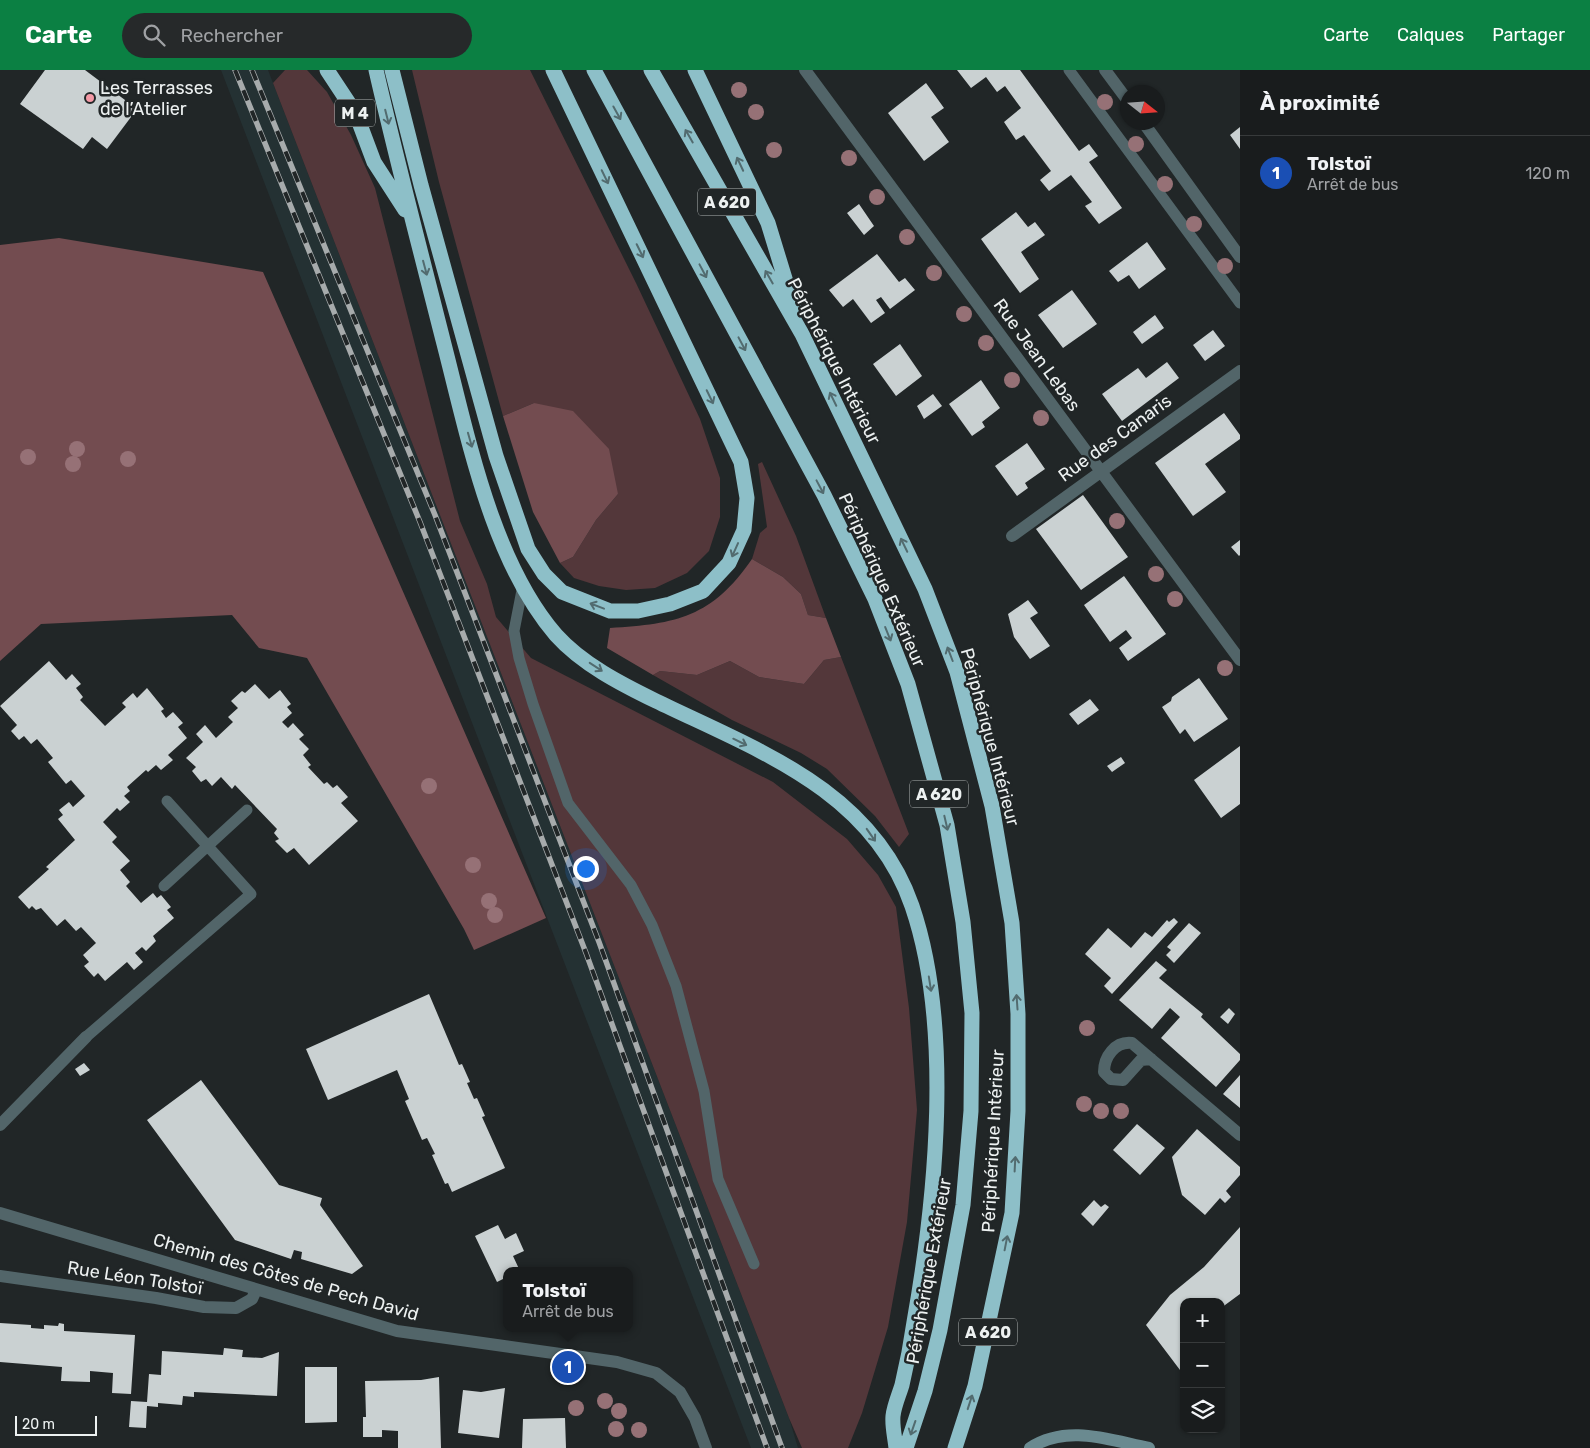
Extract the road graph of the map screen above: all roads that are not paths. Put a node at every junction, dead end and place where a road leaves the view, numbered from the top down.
1 (327, 70) edge
2 (376, 70) edge
3 (392, 70) edge
4 (553, 70) edge
5 (594, 70) edge
6 (651, 70) edge
7 (695, 70) edge
8 (805, 70) edge
9 (1069, 70) edge
10 (1105, 70) edge
11 (1120, 90) edge
12 (1149, 130) edge
13 (412, 221) junction
14 (1240, 257) edge
15 (1240, 303) edge
16 (802, 334) junction
17 (1240, 371) edge
18 (1100, 471) junction
19 (1012, 536) dead end
20 (523, 585) junction
21 (1240, 660) edge
22 (167, 801) dead end
23 (247, 810) dead end
24 (208, 846) junction
25 (164, 886) dead end
26 (86, 1037) joint
27 (1151, 1059) dead end
28 (0, 1125) edge
29 (1240, 1135) edge
30 (0, 1213) edge
31 (754, 1264) dead end
32 (0, 1276) edge
33 (256, 1290) junction
34 (706, 1448) edge
35 (896, 1448) edge
36 (906, 1448) edge
37 (956, 1448) edge
38 (1030, 1448) edge
39 (1149, 1448) edge

1 - 13 highway, M 4
2 -> 13 highway
4 -> 3 highway
5 -> 36 highway, Périphérique Extérieur / A 620
16 -> 6 highway, Périphérique Intérieur / A 620
16 -> 7 highway
8 - 18 street, Rue Jean Lebas
9 - 15 lane
10 - 11 street
12 - 14 street
13 -> 20 highway
37 -> 16 highway, Périphérique Intérieur / A 620
17 - 18 street, Rue des Canaris
18 - 19 street, Rue des Canaris
18 - 21 street, Rue Jean Lebas
20 - 31 lane
20 -> 35 highway
22 - 24 lane
23 - 24 lane
24 - 25 lane
24 - 26 lane
26 - 28 street
27 - 29 street
30 - 33 street, Chemin des Côtes de Pech David
32 - 33 street, Rue Léon Tolstoï
33 - 34 street, Chemin des Côtes de Pech David
38 - 39 street

